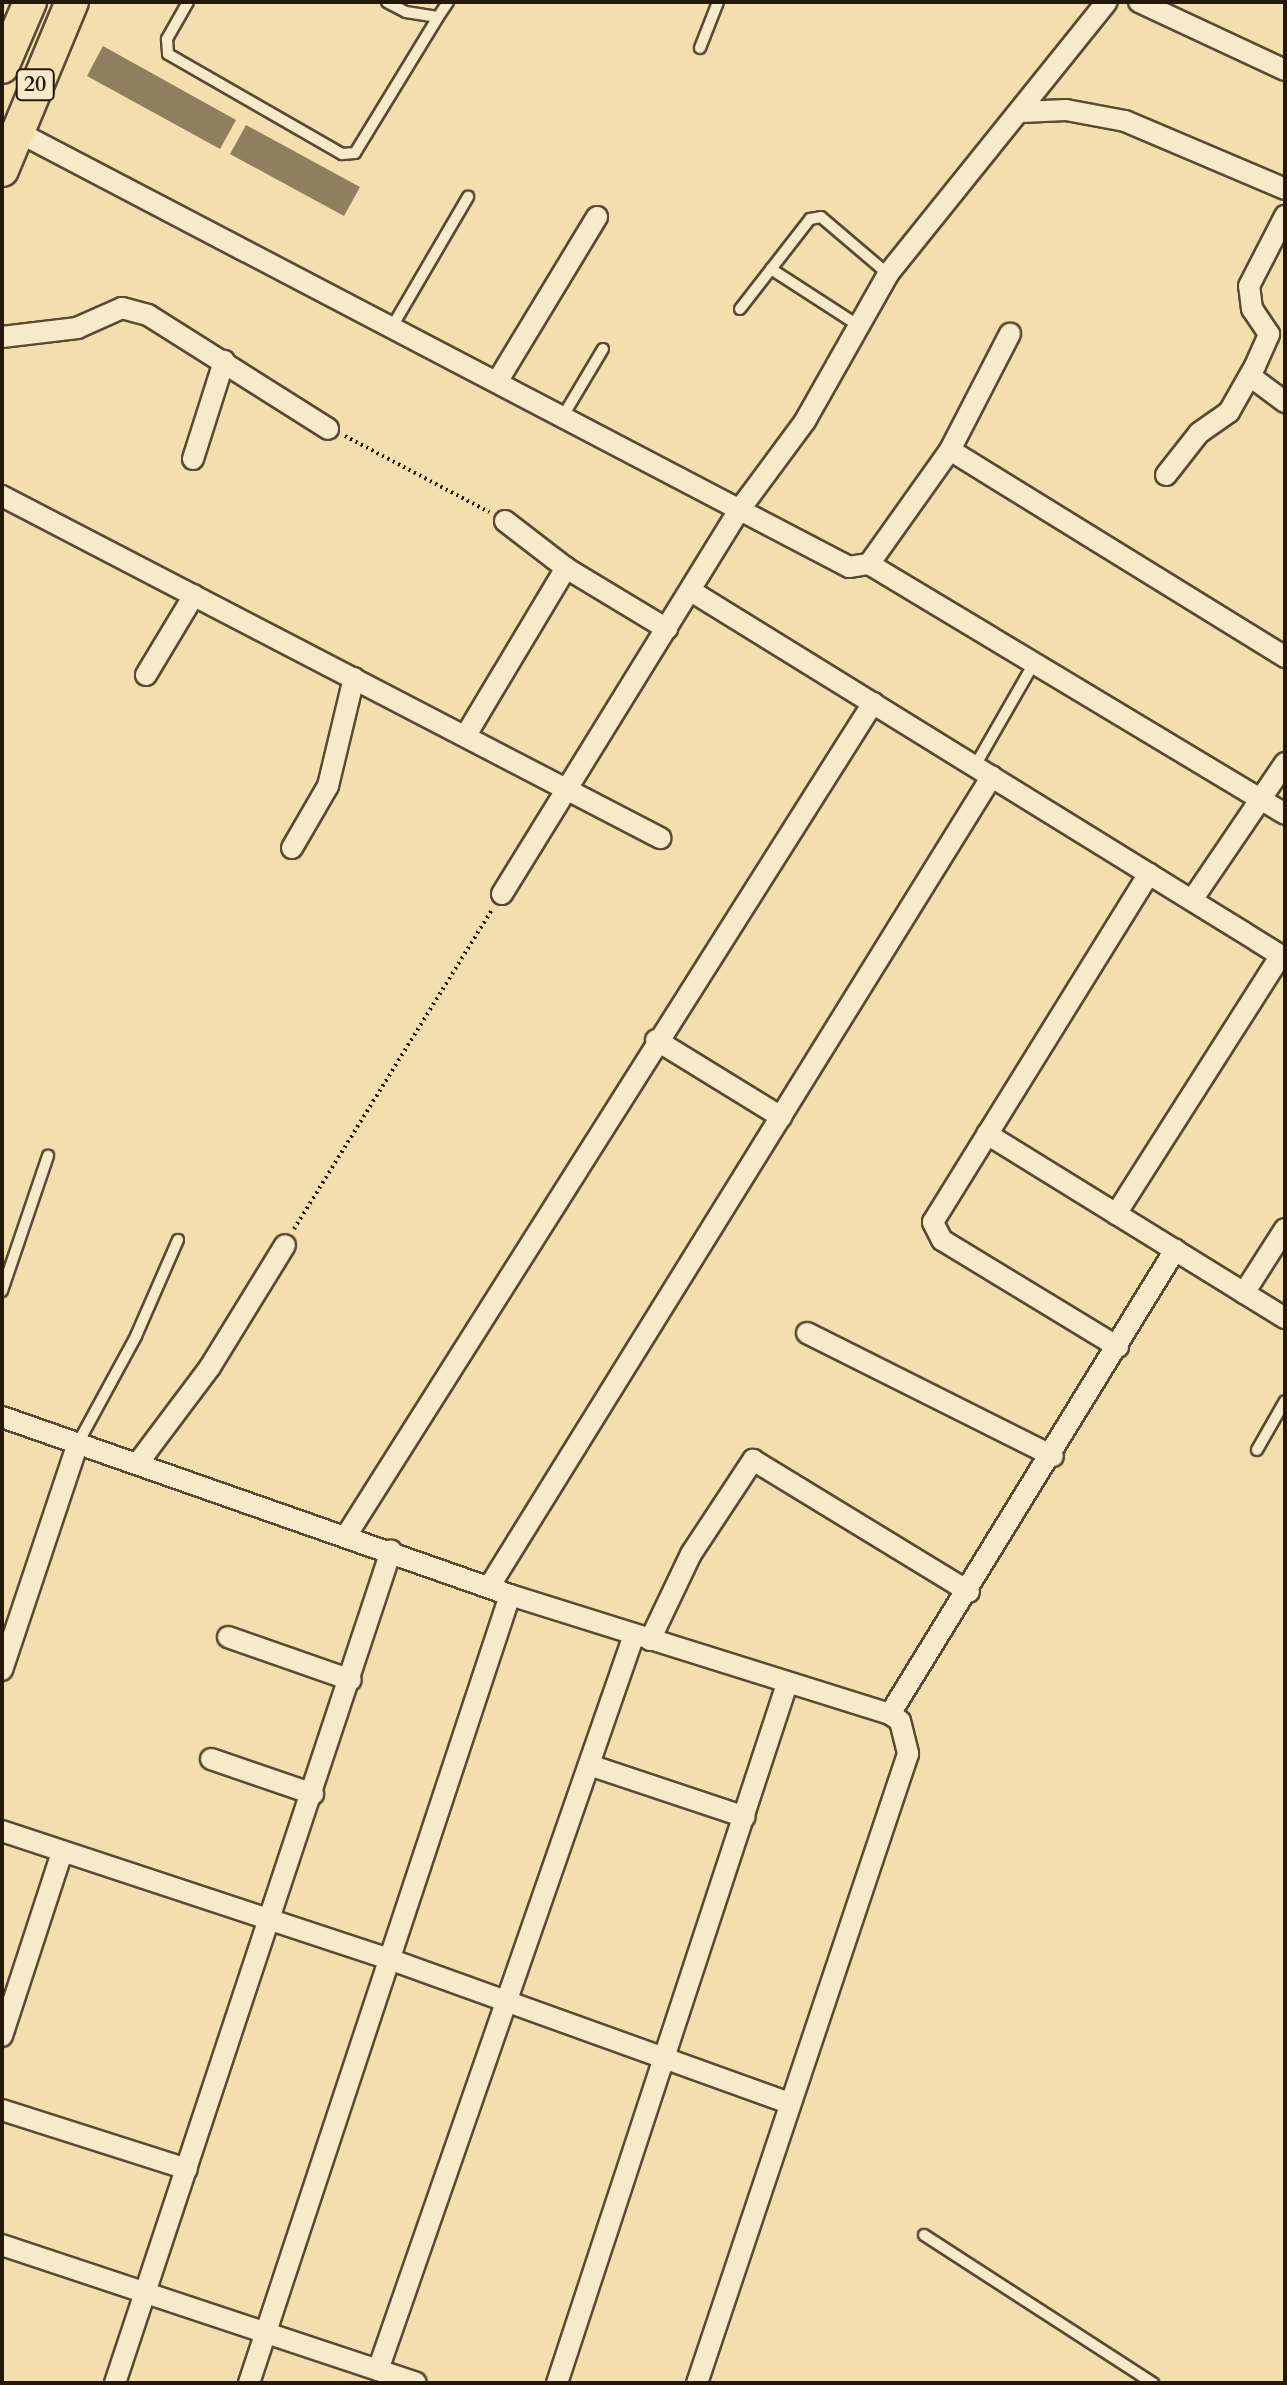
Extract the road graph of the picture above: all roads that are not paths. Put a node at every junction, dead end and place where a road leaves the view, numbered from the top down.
1 (30, 2) edge
2 (72, 2) edge
3 (188, 2) edge
4 (387, 2) edge
5 (448, 2) edge
6 (718, 2) edge
7 (1107, 2) edge
8 (1139, 2) edge
9 (438, 17) junction
10 (700, 48) dead end
11 (2, 67) edge
12 (1285, 70) edge
13 (1022, 112) junction
14 (16, 131) junction
15 (2, 170) edge
16 (1285, 189) edge
17 (468, 197) dead end
18 (1285, 216) edge
19 (597, 217) dead end
20 (771, 269) junction
21 (888, 274) junction
22 (740, 309) dead end
23 (859, 326) junction
24 (392, 327) junction
25 (1010, 334) dead end
26 (2, 337) edge
27 (603, 349) dead end
28 (224, 361) junction
29 (1250, 376) junction
30 (497, 382) junction
31 (1285, 402) edge
32 (563, 416) junction
33 (328, 429) road end
34 (950, 450) junction
35 (193, 459) dead end
36 (1166, 475) dead end
37 (2, 496) edge
38 (740, 509) junction
39 (505, 521) road end
40 (869, 564) junction
41 (566, 568) junction
42 (691, 591) junction
43 (194, 595) junction
44 (667, 629) junction
45 (1285, 657) edge
46 (1034, 663) junction
47 (146, 675) dead end
48 (354, 678) junction
49 (873, 703) junction
50 (466, 735) junction
51 (1285, 763) edge
52 (984, 771) junction
53 (566, 786) junction
54 (1262, 800) junction
55 (1285, 814) edge
56 (660, 838) dead end
57 (292, 848) dead end
58 (1149, 873) junction
59 (502, 894) road end
60 (1192, 900) junction
61 (1283, 956) edge
62 (656, 1040) junction
63 (781, 1117) junction
64 (987, 1134) junction
65 (48, 1156) dead end
66 (1116, 1214) junction
67 (1285, 1229) edge
68 (178, 1240) dead end
69 (285, 1245) road end
70 (1175, 1250) junction
71 (2, 1291) edge
72 (1244, 1293) junction
73 (1285, 1318) edge
74 (807, 1333) dead end
75 (1118, 1347) junction
76 (1285, 1401) edge
77 (2, 1417) edge
78 (78, 1443) junction
79 (1257, 1450) dead end
80 (1053, 1456) junction
81 (138, 1463) junction
82 (346, 1536) junction
83 (391, 1551) junction
84 (489, 1587) junction
85 (969, 1592) junction
86 (510, 1595) junction
87 (228, 1637) dead end
88 (642, 1638) junction
89 (2, 1670) edge
90 (351, 1680) junction
91 (787, 1684) junction
92 (890, 1714) junction
93 (211, 1759) dead end
94 (589, 1765) junction
95 (313, 1794) junction
96 (745, 1817) junction
97 (2, 1831) edge
98 (62, 1852) junction
99 (271, 1919) junction
100 (389, 1959) junction
101 (508, 2002) junction
102 (2, 2036) edge
103 (667, 2061) junction
104 (788, 2103) junction
105 (2, 2110) edge
106 (187, 2169) junction
107 (924, 2235) dead end
108 (2, 2245) edge
109 (147, 2293) junction
110 (265, 2335) junction
111 (378, 2370) junction
112 (115, 2383) edge
113 (249, 2383) edge
114 (416, 2383) edge
115 (557, 2383) edge
116 (697, 2383) edge
117 (1153, 2383) edge

1 - 11 main road, 20
2 - 14 main road, 20
3 - 9 lane
4 - 9 lane
5 - 9 lane
6 - 10 lane
7 - 13 street
8 - 12 street
13 - 16 street
13 - 21 street
14 - 15 main road, 20
14 - 24 street
17 - 24 lane
18 - 29 street
19 - 30 street
20 - 21 lane
20 - 22 lane
20 - 23 lane
21 - 23 street
23 - 38 street
24 - 30 street
25 - 34 street
26 - 28 street
27 - 32 lane
28 - 33 street
28 - 35 street
29 - 31 street
29 - 36 street
30 - 32 street
32 - 38 street
34 - 40 street
34 - 45 street
37 - 43 street
38 - 40 street
38 - 42 street
39 - 41 street
40 - 46 street
41 - 44 street
41 - 50 street
42 - 44 street
42 - 49 street
43 - 47 street
43 - 48 street
44 - 53 street
46 - 52 lane
46 - 54 street
48 - 50 street
48 - 57 street
49 - 52 street
49 - 62 street
50 - 53 street
51 - 54 street
52 - 58 street
52 - 63 street
53 - 56 street
53 - 59 street
54 - 55 street
54 - 60 street
58 - 60 street
58 - 64 street
60 - 61 street
61 - 66 street
62 - 63 street
62 - 82 street
63 - 84 street
64 - 66 street
64 - 75 street
65 - 71 lane
66 - 70 street
67 - 72 street
68 - 78 lane
69 - 81 street
70 - 72 street
70 - 75 street
72 - 73 street
74 - 80 street
75 - 80 street
76 - 79 lane
77 - 78 street
78 - 81 street
78 - 89 street
80 - 85 street
81 - 82 street
82 - 83 street
83 - 84 street
83 - 90 street
84 - 86 street
85 - 88 street
85 - 92 street
86 - 88 street
86 - 100 street
87 - 90 street
88 - 91 street
88 - 94 street
90 - 95 street
91 - 92 street
91 - 96 street
92 - 104 street
93 - 95 street
94 - 96 street
94 - 101 street
95 - 99 street
96 - 103 street
97 - 98 street
98 - 99 street
98 - 102 street
99 - 100 street
99 - 106 street
100 - 101 street
100 - 110 street
101 - 103 street
101 - 111 street
103 - 104 street
103 - 115 street
104 - 116 street
105 - 106 street
106 - 109 street
107 - 117 lane
108 - 109 street
109 - 110 street
109 - 112 street
110 - 111 street
110 - 113 street
111 - 114 street

